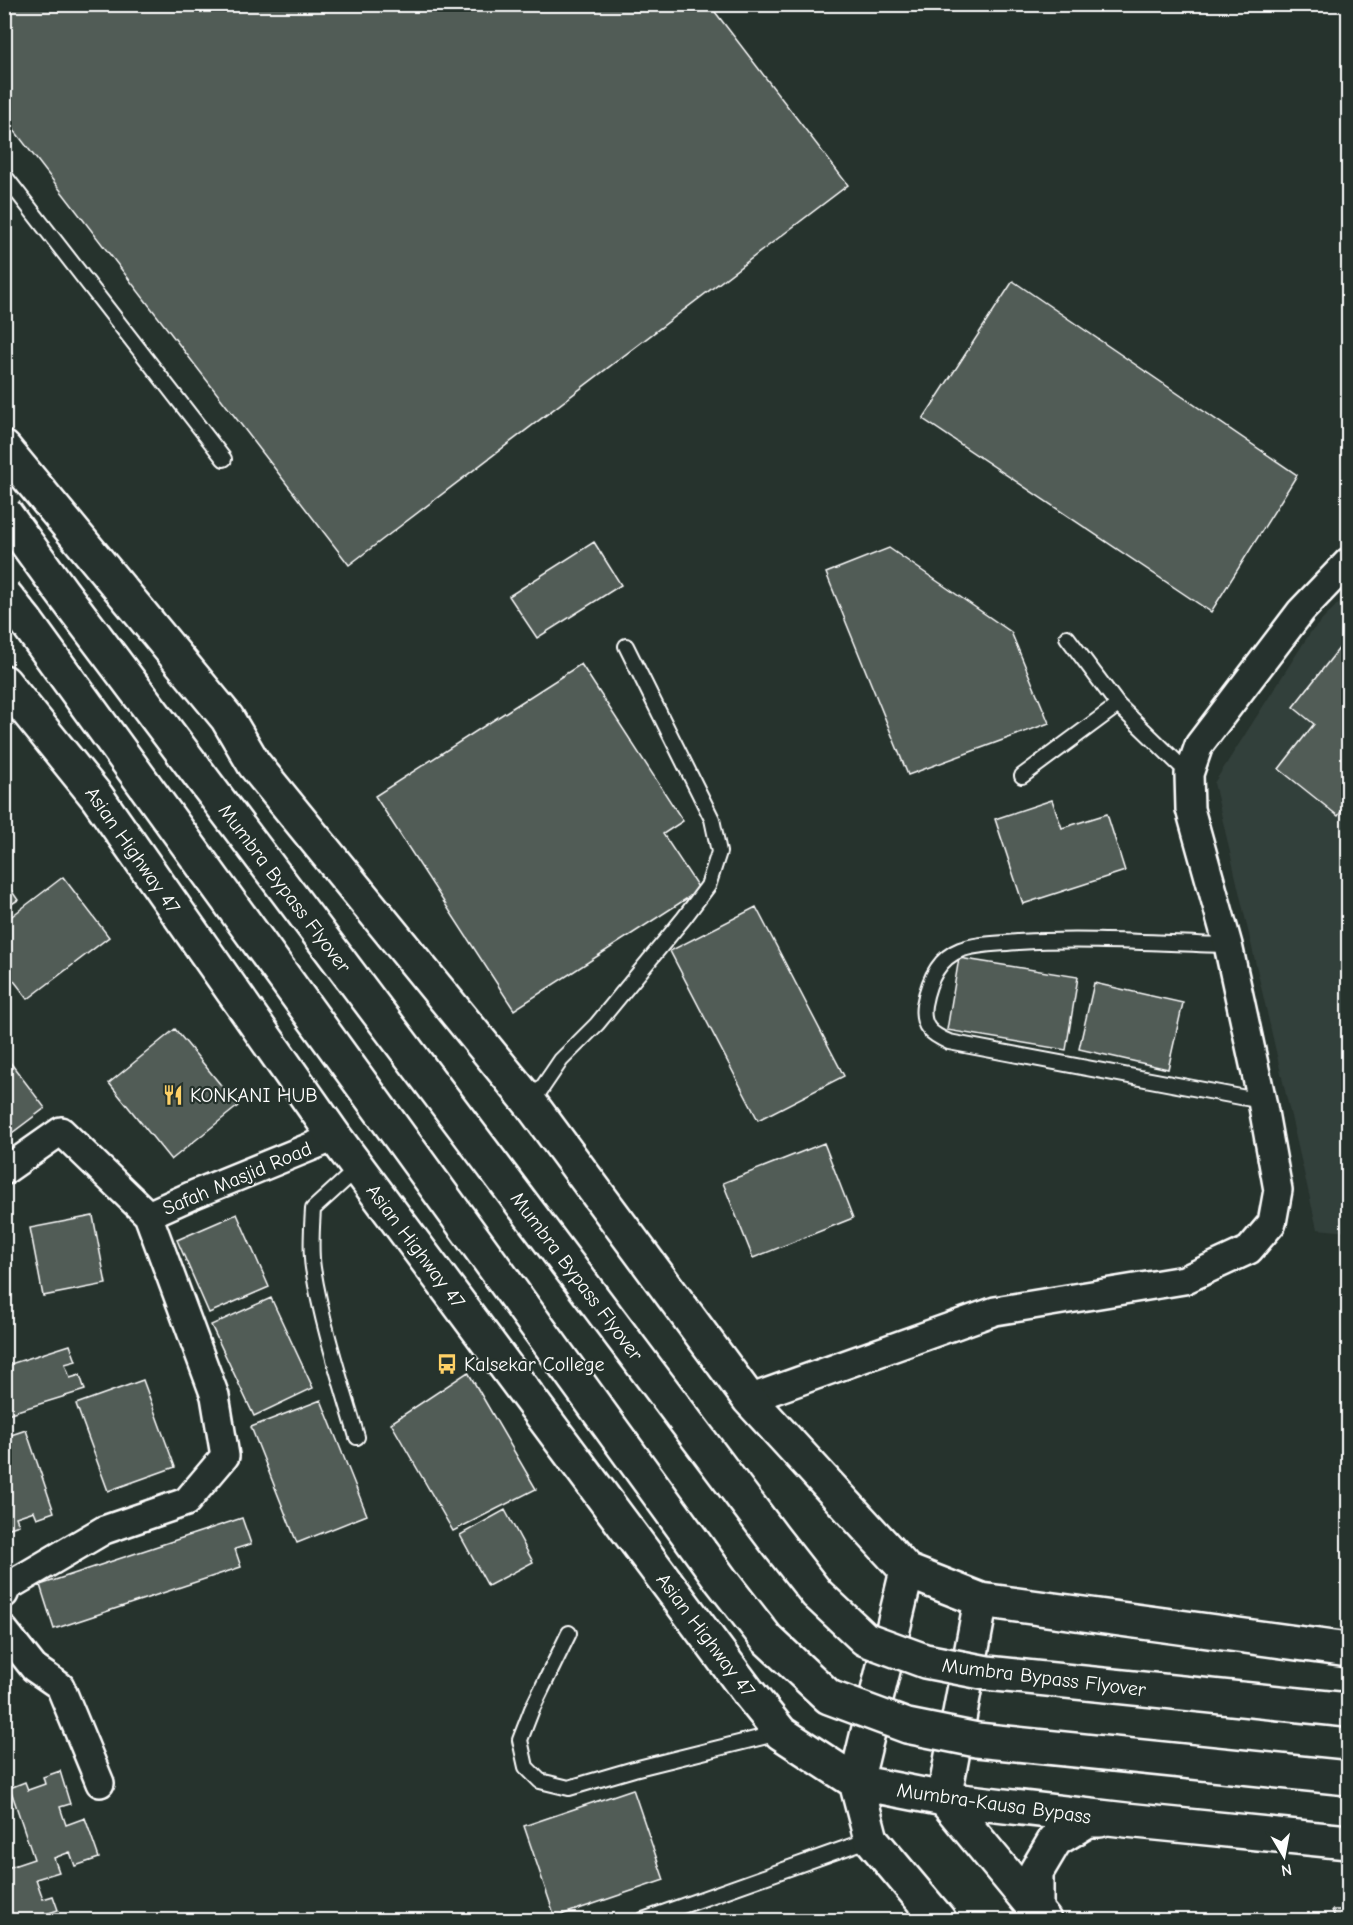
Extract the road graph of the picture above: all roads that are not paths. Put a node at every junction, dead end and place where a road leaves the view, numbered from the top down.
1 (4, 175) edge
2 (4, 448) edge
3 (224, 459) dead end
4 (4, 512) edge
5 (1348, 562) edge
6 (4, 594) edge
7 (1067, 637) dead end
8 (626, 646) dead end
9 (4, 682) edge
10 (1119, 705) junction
11 (1189, 774) junction
12 (1022, 777) dead end
13 (1228, 945) junction
14 (1262, 1101) junction
15 (531, 1104) junction
16 (335, 1137) junction
17 (358, 1168) junction
18 (4, 1171) edge
19 (148, 1215) junction
20 (749, 1399) junction
21 (357, 1437) dead end
22 (907, 1571) junction
23 (4, 1594) edge
24 (981, 1600) junction
25 (4, 1630) edge
26 (569, 1633) dead end
27 (1348, 1650) edge
28 (1348, 1710) edge
29 (782, 1732) junction
30 (1348, 1778) edge
31 (855, 1782) junction
32 (100, 1783) dead end
33 (944, 1799) junction
34 (1126, 1820) junction
35 (871, 1839) junction
36 (1348, 1842) edge
37 (1040, 1915) edge
38 (643, 1920) edge
39 (939, 1920) edge

1 - 3 lane
2 - 15 main road
4 - 28 main road, Mumbra Bypass Flyover, bridge
5 - 11 street
6 - 30 main road, bridge
7 - 10 lane
8 - 15 lane
9 - 16 main road, Asian Highway 47
10 - 11 lane
10 - 12 lane
11 - 13 street
13 - 14 street
13 - 14 lane
14 - 20 street
15 - 20 main road
16 - 17 main road, Asian Highway 47
16 - 19 street, Safah Masjid Road
17 - 21 lane
17 - 29 main road, Asian Highway 47
18 - 19 street, Safah Masjid Road
19 - 23 street
20 - 22 main road
22 - 24 main road
22 - 31 main road
24 - 27 main road
24 - 33 main road
25 - 32 street
26 - 29 lane
29 - 31 main road, Asian Highway 47
31 - 33 main road, Mumbra-Kausa Bypass
31 - 35 main road
33 - 34 main road, Mumbra-Kausa Bypass
33 - 37 main road
34 - 36 main road, Mumbra-Kausa Bypass
34 - 37 main road
35 - 38 lane
35 - 39 main road

